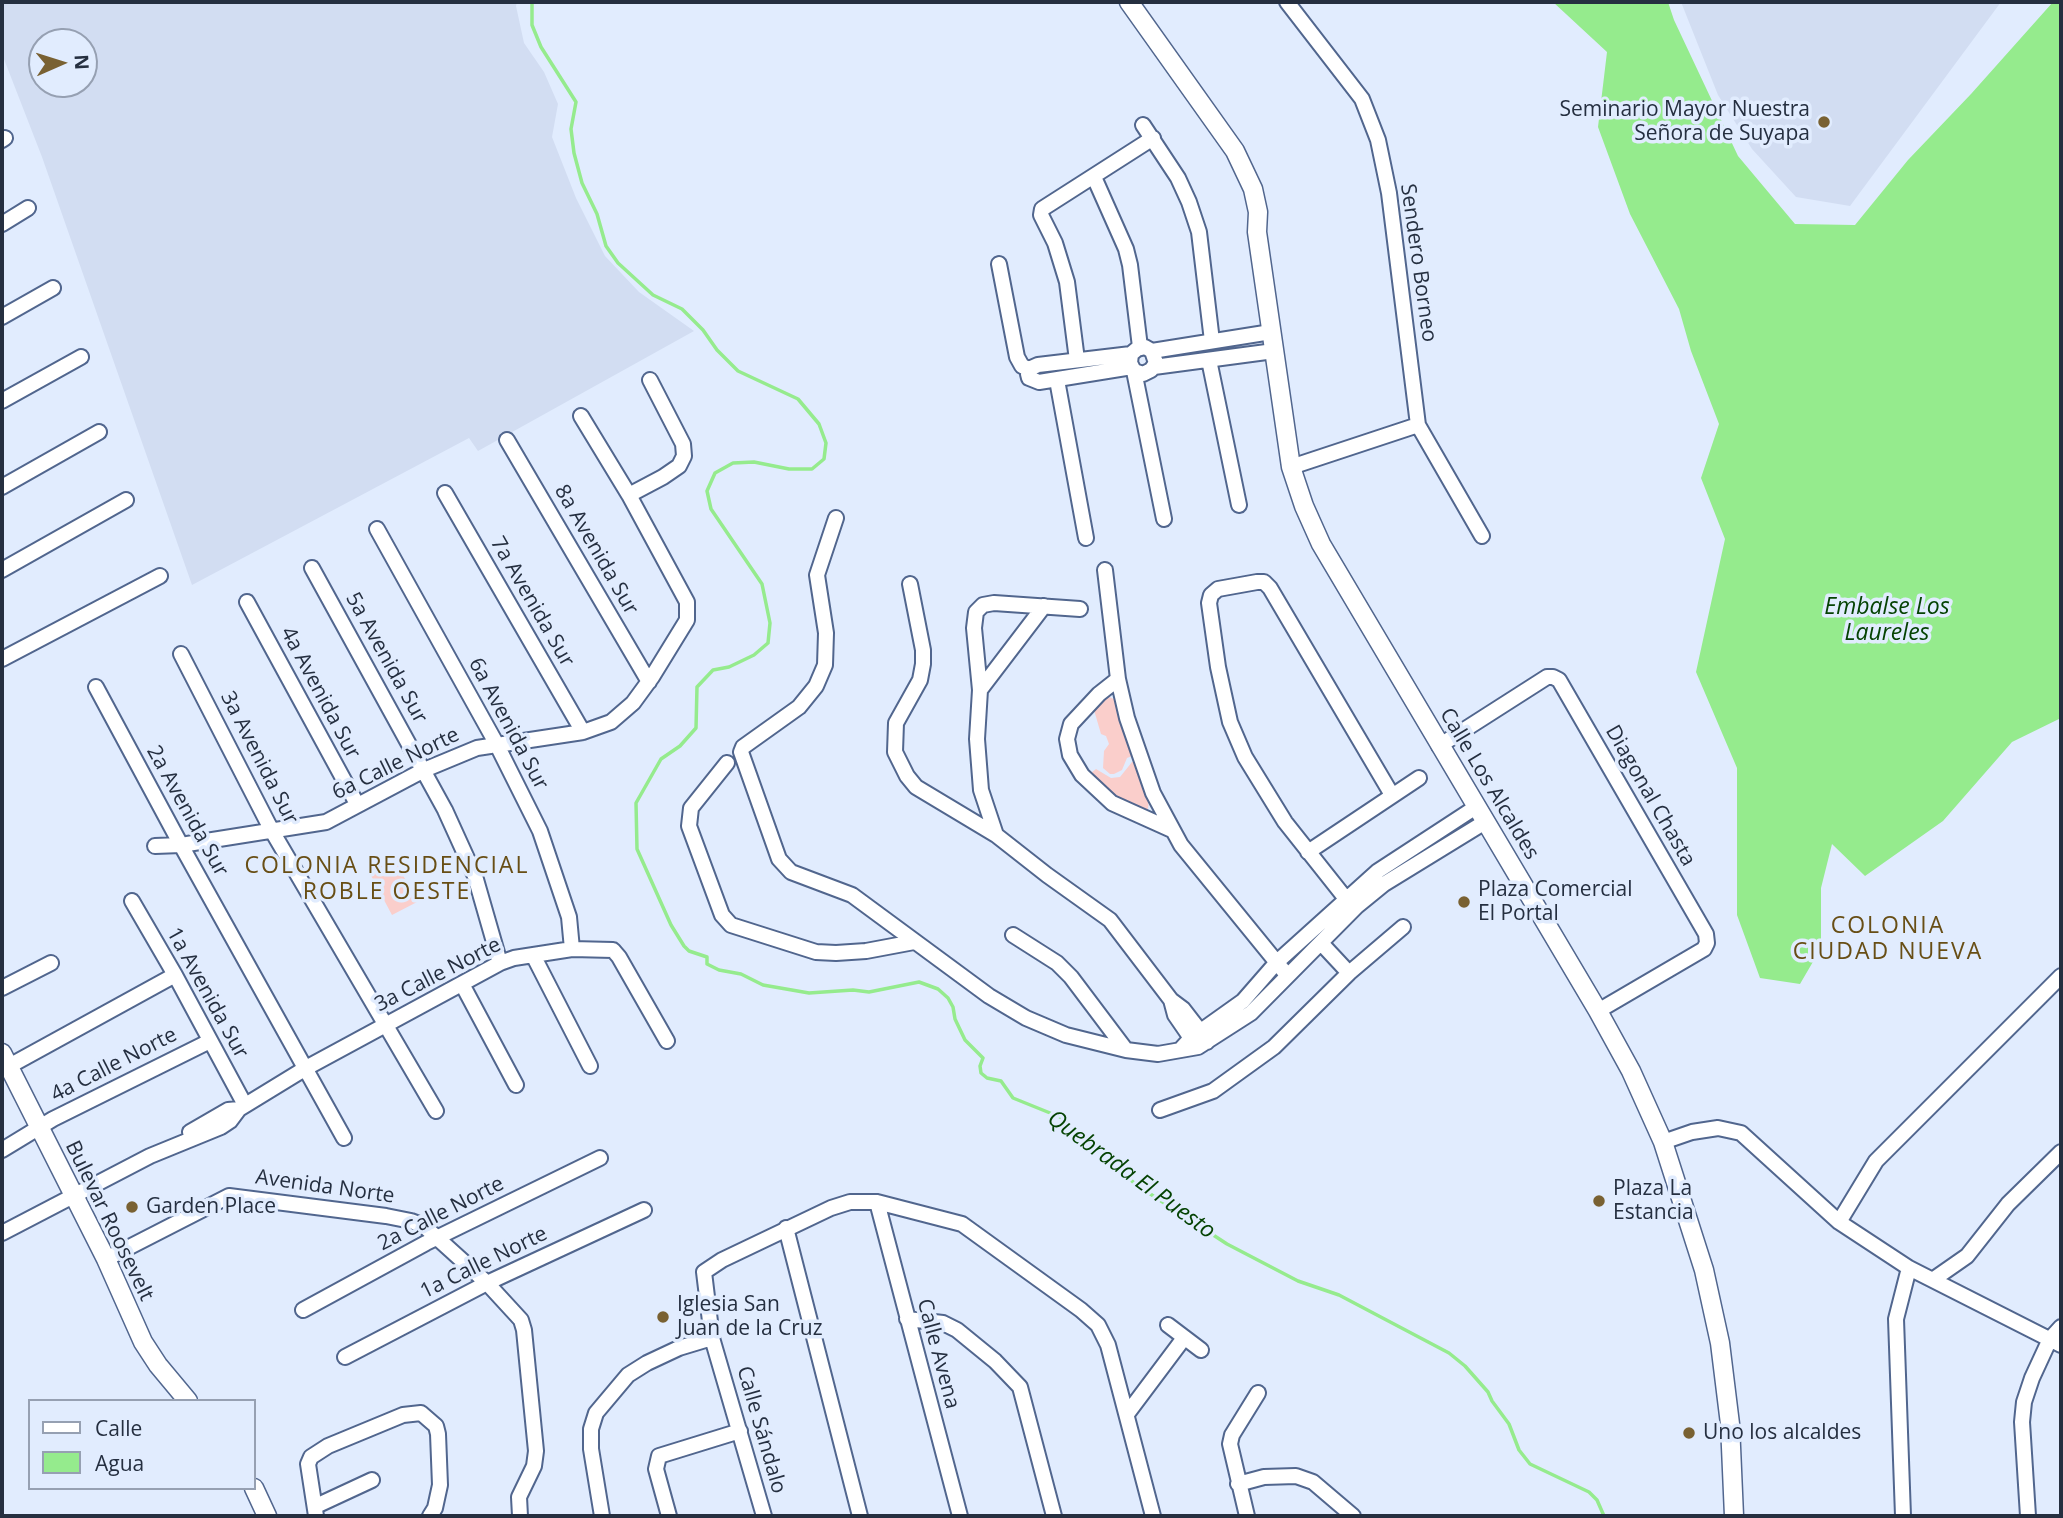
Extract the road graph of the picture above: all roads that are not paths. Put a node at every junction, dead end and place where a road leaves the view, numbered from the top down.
1 (1117, 2) edge
2 (1129, 2) edge
3 (1287, 2) edge
4 (1143, 125) dead end
5 (1153, 138) junction
6 (1094, 177) junction
7 (28, 208) dead end
8 (2, 224) edge
9 (1257, 232) junction
10 (999, 264) dead end
11 (53, 288) dead end
12 (2, 317) edge
13 (1271, 332) junction
14 (1212, 341) junction
15 (1274, 351) junction
16 (81, 357) dead end
17 (1138, 358) junction
18 (1077, 360) junction
19 (1209, 360) junction
20 (1029, 369) junction
21 (650, 380) dead end
22 (1057, 380) junction
23 (2, 401) edge
24 (581, 416) dead end
25 (1418, 425) junction
26 (99, 432) dead end
27 (507, 440) dead end
28 (1291, 467) junction
29 (2, 487) edge
30 (445, 494) dead end
31 (629, 495) junction
32 (126, 500) dead end
33 (1239, 505) dead end
34 (836, 518) dead end
35 (1164, 519) dead end
36 (377, 529) dead end
37 (1482, 537) dead end
38 (1086, 538) dead end
39 (312, 568) dead end
40 (2, 570) edge
41 (1105, 570) dead end
42 (160, 576) dead end
43 (910, 584) dead end
44 (247, 602) dead end
45 (1044, 606) junction
46 (1080, 609) dead end
47 (181, 654) dead end
48 (2, 659) edge
49 (1118, 679) junction
50 (649, 682) junction
51 (96, 687) dead end
52 (981, 690) junction
53 (583, 732) junction
54 (496, 743) junction
55 (1439, 746) junction
56 (727, 763) dead end
57 (425, 770) junction
58 (1419, 778) dead end
59 (1392, 795) junction
60 (357, 804) junction
61 (1480, 815) junction
62 (1172, 830) junction
63 (272, 831) junction
64 (996, 835) junction
65 (181, 845) junction
66 (155, 846) dead end
67 (1308, 852) junction
68 (132, 901) dead end
69 (1349, 904) junction
70 (1404, 927) dead end
71 (1013, 935) dead end
72 (914, 942) junction
73 (1321, 943) junction
74 (572, 949) junction
75 (533, 955) junction
76 (1276, 962) junction
77 (51, 963) dead end
78 (500, 963) junction
79 (1349, 973) junction
80 (175, 975) junction
81 (1287, 975) junction
82 (2061, 976) edge
83 (462, 984) junction
84 (2, 988) edge
85 (1598, 1011) junction
86 (386, 1025) junction
87 (1199, 1039) junction
88 (209, 1041) junction
89 (667, 1041) dead end
90 (1126, 1049) junction
91 (4, 1063) edge
92 (590, 1066) dead end
93 (306, 1068) junction
94 (516, 1084) dead end
95 (242, 1107) junction
96 (1160, 1110) dead end
97 (436, 1111) dead end
98 (38, 1127) junction
99 (344, 1138) dead end
100 (1663, 1142) junction
101 (2, 1150) edge
102 (2061, 1152) edge
103 (600, 1158) dead end
104 (75, 1196) junction
105 (877, 1202) junction
106 (644, 1210) dead end
107 (1839, 1222) junction
108 (786, 1228) junction
109 (2, 1233) edge
110 (437, 1238) junction
111 (106, 1259) junction
112 (1909, 1268) junction
113 (1934, 1279) junction
114 (487, 1283) junction
115 (303, 1310) dead end
116 (907, 1319) junction
117 (1168, 1325) dead end
118 (2061, 1327) edge
119 (712, 1338) junction
120 (1184, 1338) junction
121 (2055, 1342) edge
122 (1201, 1350) dead end
123 (345, 1357) dead end
124 (1258, 1393) dead end
125 (186, 1399) edge
126 (1127, 1414) junction
127 (740, 1431) junction
128 (372, 1480) dead end
129 (1238, 1484) junction
130 (255, 1490) edge
131 (316, 1511) edge
132 (267, 1516) edge
133 (430, 1516) edge
134 (520, 1516) edge
135 (602, 1516) edge
136 (668, 1516) edge
137 (764, 1516) edge
138 (860, 1516) edge
139 (960, 1516) edge
140 (1054, 1516) edge
141 (1153, 1516) edge
142 (1247, 1516) edge
143 (1353, 1516) edge
144 (1734, 1516) edge
145 (1903, 1516) edge
146 (2028, 1516) edge

1 - 9 main road, Calle Los Alcaldes
2 - 9 main road, Calle Los Alcaldes
3 - 25 street, Sendero Borneo
4 - 5 street
5 - 6 street
5 - 14 street
6 - 17 street
6 - 18 street
7 - 8 street
9 - 13 main road, Calle Los Alcaldes
10 - 20 street
11 - 12 street
13 - 14 street
13 - 15 main road, Calle Los Alcaldes
14 - 17 street
15 - 19 street
15 - 28 main road, Calle Los Alcaldes
16 - 23 street
17 - 18 street
17 - 19 street
17 - 22 street
17 - 35 street
18 - 20 street
19 - 33 street
20 - 22 street
21 - 31 street
22 - 38 street
24 - 31 street
25 - 28 street
25 - 37 street
26 - 29 street
27 - 50 street, 8a Avenida Sur
28 - 55 main road, Calle Los Alcaldes
30 - 53 street, 7a Avenida Sur
31 - 50 street, 6a Calle Norte
32 - 40 street
34 - 72 street
36 - 54 street, 6a Avenida Sur
39 - 57 street, 5a Avenida Sur
41 - 49 street
42 - 48 street
43 - 64 street
44 - 60 street, 4a Avenida Sur
45 - 46 street
45 - 52 street
45 - 52 street
47 - 63 street, 3a Avenida Sur
49 - 62 street
49 - 62 street
50 - 53 street, 6a Calle Norte
51 - 65 street, 2a Avenida Sur
52 - 64 street
53 - 54 street, 6a Calle Norte
54 - 57 street, 6a Calle Norte
54 - 74 street, 6a Avenida Sur
55 - 61 main road, Calle Los Alcaldes
55 - 85 street, Diagonal Chasta
56 - 72 street
57 - 60 street, 6a Calle Norte
57 - 78 street, 5a Avenida Sur
58 - 59 street
59 - 67 street
59 - 67 street
60 - 63 street, 6a Calle Norte
61 - 69 street
61 - 85 main road, Calle Los Alcaldes
62 - 76 street
63 - 65 street, 6a Calle Norte
63 - 86 street, 3a Avenida Sur
64 - 87 street
65 - 66 street, 6a Calle Norte
65 - 93 street, 2a Avenida Sur
67 - 69 street
68 - 80 street, 1a Avenida Sur
69 - 73 street
69 - 76 street
70 - 79 street
71 - 90 street
72 - 90 street
73 - 79 street
73 - 81 street
74 - 75 street, 3a Calle Norte
74 - 89 street, 3a Calle Norte
75 - 78 street, 3a Calle Norte
75 - 92 street
76 - 81 street
76 - 87 street
77 - 84 street
78 - 83 street, 3a Calle Norte
79 - 96 street
80 - 88 street, 1a Avenida Sur
80 - 91 street
81 - 87 street
82 - 107 street
83 - 86 street, 3a Calle Norte
83 - 94 street
85 - 100 main road, Calle Los Alcaldes
86 - 93 street, 3a Calle Norte
86 - 97 street, 3a Avenida Sur
87 - 90 street
88 - 95 street, 1a Avenida Sur
88 - 98 street, 4a Calle Norte
91 - 98 main road, Bulevar Roosevelt
93 - 95 street, 3a Calle Norte
93 - 99 street, 2a Avenida Sur
95 - 104 street, 3a Calle Norte
98 - 101 street, 4a Calle Norte
98 - 104 main road, Bulevar Roosevelt
100 - 107 street
100 - 144 main road, Calle Los Alcaldes
102 - 113 street
103 - 110 street, 2a Calle Norte
104 - 109 street, 3a Calle Norte
104 - 111 main road, Bulevar Roosevelt
105 - 108 street
105 - 116 street, Calle Avena
105 - 126 street
106 - 114 street, 1a Calle Norte
107 - 112 street
108 - 119 street, Calle Sándalo
108 - 138 street
110 - 111 street, Avenida Norte
110 - 114 street, Avenida Norte
110 - 115 street, 2a Calle Norte
111 - 125 main road, Bulevar Roosevelt
112 - 113 street
112 - 145 street
113 - 121 street
114 - 123 street, 1a Calle Norte
114 - 134 street, Avenida Norte
116 - 139 street, Calle Avena
116 - 140 street
117 - 120 street
118 - 121 street
119 - 127 street, Calle Sándalo
119 - 135 street
120 - 122 street
120 - 126 street
121 - 146 street
124 - 129 street
126 - 141 street
127 - 136 street
127 - 137 street, Calle Sándalo
128 - 131 street
129 - 142 street
129 - 143 street
130 - 132 main road
131 - 133 street

